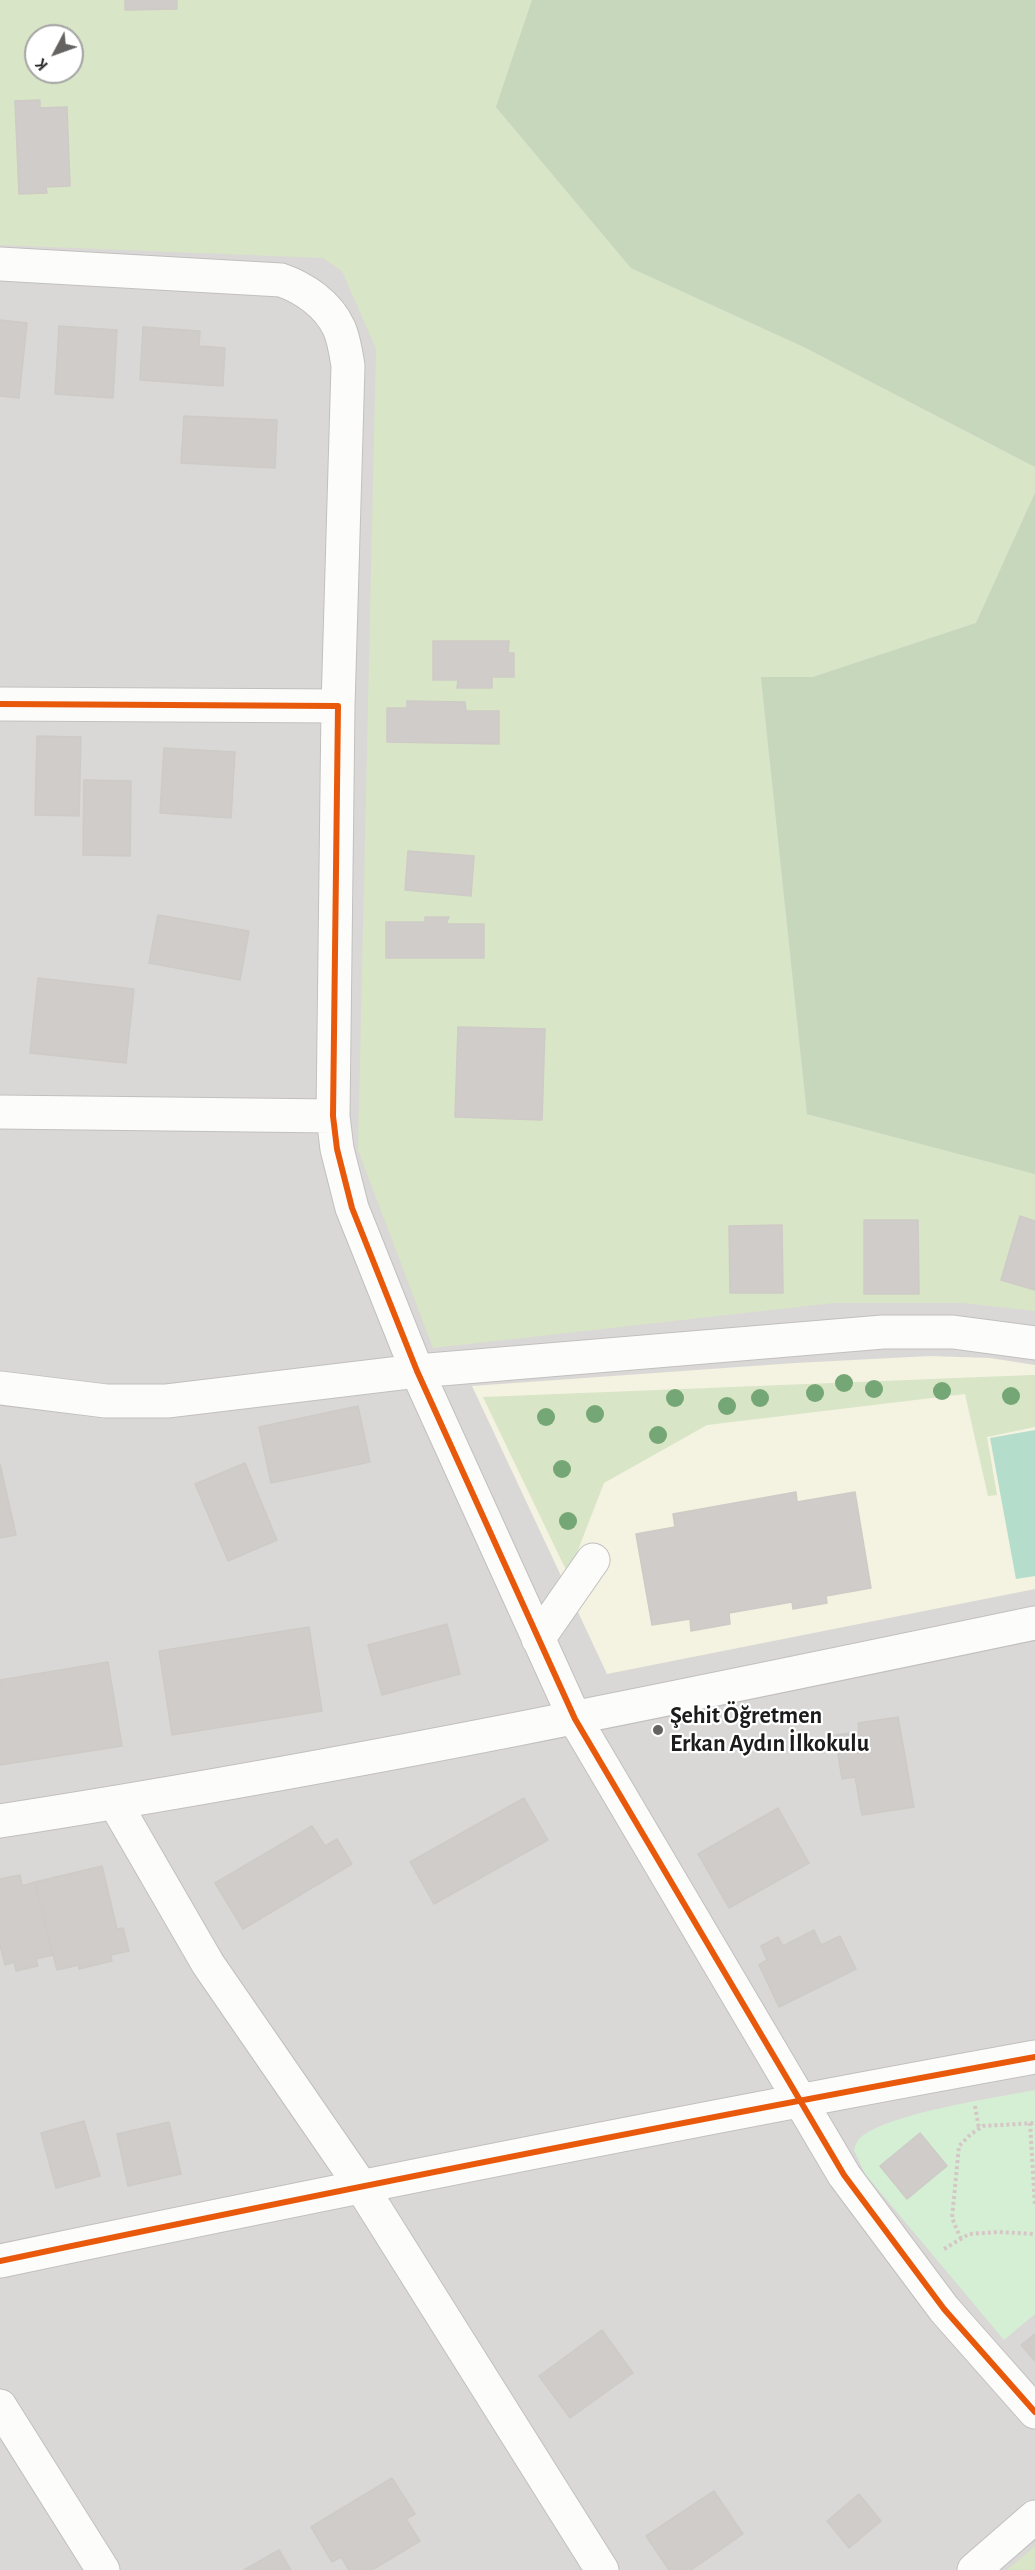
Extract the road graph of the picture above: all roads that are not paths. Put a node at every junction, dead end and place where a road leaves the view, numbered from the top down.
1 (0, 264) edge
2 (0, 704) edge
3 (338, 706) junction
4 (0, 1112) edge
5 (333, 1116) junction
6 (1035, 1343) edge
7 (417, 1371) junction
8 (0, 1388) edge
9 (593, 1560) dead end
10 (1035, 1623) edge
11 (538, 1639) junction
12 (575, 1719) junction
13 (115, 1803) junction
14 (0, 1821) edge
15 (1035, 2057) edge
16 (800, 2099) junction
17 (361, 2186) junction
18 (0, 2261) edge
19 (0, 2406) edge
20 (1035, 2412) edge
21 (1035, 2517) edge
22 (103, 2570) edge
23 (602, 2570) edge
24 (974, 2570) edge

1 - 3 street
2 - 3 street
3 - 5 street
4 - 5 street
5 - 7 street
6 - 7 street
7 - 8 street
7 - 11 street
9 - 11 street
10 - 12 street
11 - 12 street
12 - 13 street
12 - 16 street
13 - 14 street
13 - 17 street
15 - 16 street
16 - 17 street
16 - 20 street
17 - 18 street
17 - 23 street
19 - 22 street
21 - 24 street

